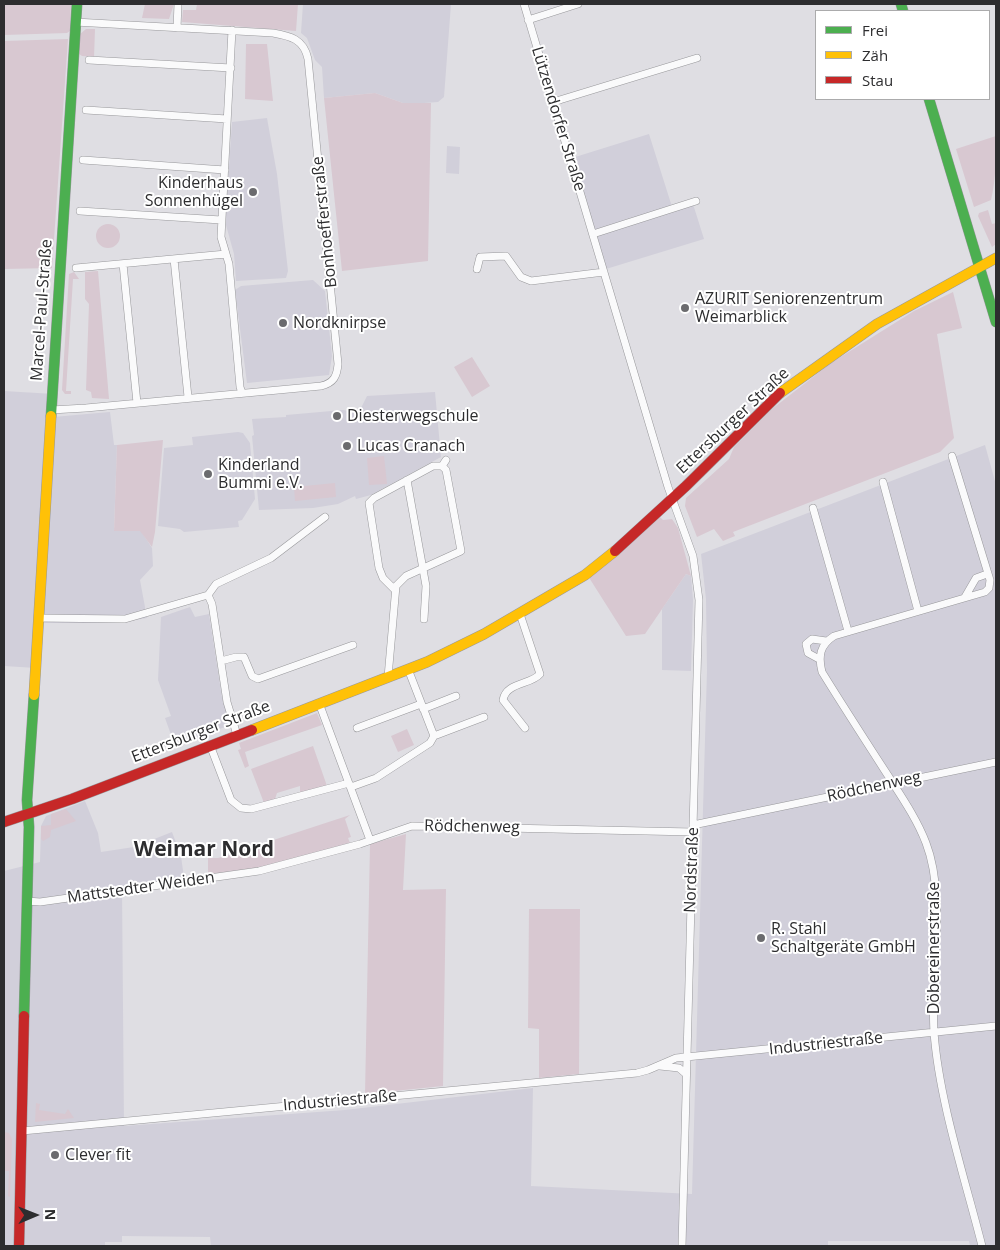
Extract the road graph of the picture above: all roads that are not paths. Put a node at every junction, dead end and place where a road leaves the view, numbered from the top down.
1 (77, 4) edge
2 (178, 4) edge
3 (524, 4) edge
4 (578, 4) edge
5 (528, 20) junction
6 (75, 22) junction
7 (177, 28) junction
8 (232, 30) junction
9 (697, 58) dead end
10 (89, 60) dead end
11 (230, 68) junction
12 (929, 100) edge
13 (553, 102) junction
14 (86, 110) dead end
15 (227, 119) junction
16 (83, 160) dead end
17 (225, 170) junction
18 (696, 202) dead end
19 (80, 211) dead end
20 (221, 220) junction
21 (593, 234) junction
22 (226, 254) junction
23 (996, 258) edge
24 (174, 259) junction
25 (123, 264) junction
26 (980, 267) junction
27 (76, 268) dead end
28 (477, 269) dead end
29 (604, 272) junction
30 (996, 322) edge
31 (242, 393) junction
32 (188, 398) junction
33 (137, 403) junction
34 (50, 410) junction
35 (952, 456) dead end
36 (406, 480) junction
37 (883, 482) dead end
38 (672, 499) junction
39 (813, 508) dead end
40 (325, 517) dead end
41 (423, 569) junction
42 (987, 574) junction
43 (394, 589) junction
44 (208, 595) junction
45 (965, 597) junction
46 (918, 611) junction
47 (520, 614) junction
48 (38, 618) junction
49 (424, 619) dead end
50 (848, 630) junction
51 (826, 641) junction
52 (353, 645) dead end
53 (819, 659) junction
54 (221, 661) junction
55 (408, 669) junction
56 (388, 677) junction
57 (456, 696) dead end
58 (319, 704) junction
59 (422, 707) junction
60 (484, 717) dead end
61 (357, 728) dead end
62 (524, 728) dead end
63 (237, 734) junction
64 (434, 736) junction
65 (210, 745) junction
66 (996, 762) edge
67 (892, 783) junction
68 (350, 785) junction
69 (28, 814) junction
70 (4, 822) edge
71 (693, 828) junction
72 (370, 840) junction
73 (27, 902) junction
74 (996, 1026) edge
75 (934, 1032) junction
76 (687, 1057) junction
77 (657, 1067) junction
78 (686, 1074) junction
79 (22, 1131) junction
80 (19, 1246) edge
81 (682, 1246) edge
82 (982, 1246) edge

1 - 6 street, Marcel-Paul-Straße
2 - 7 street
3 - 5 street, Lützendorfer Straße
4 - 5 street
5 - 13 street, Lützendorfer Straße
6 - 7 street, Bonhoefferstraße
6 - 34 street, Marcel-Paul-Straße
7 - 8 street, Bonhoefferstraße
8 - 11 street
8 - 31 street, Bonhoefferstraße
9 - 13 street
10 - 11 street
11 - 15 street
12 - 26 street
13 - 21 street, Lützendorfer Straße
14 - 15 street
15 - 17 street
16 - 17 street
17 - 20 street
18 - 21 street
19 - 20 street
20 - 22 street
21 - 29 street, Lützendorfer Straße
22 - 24 street
22 - 31 street
23 - 26 street, Ettersburger Straße
24 - 25 street
24 - 32 street
25 - 27 street
25 - 33 street
26 - 30 street
26 - 38 street, Ettersburger Straße
28 - 29 street
29 - 38 street, Lützendorfer Straße
31 - 32 street, Bonhoefferstraße
32 - 33 street, Bonhoefferstraße
33 - 34 street, Bonhoefferstraße
34 - 48 street, Marcel-Paul-Straße
35 - 42 street
36 - 41 street
36 - 41 street
36 - 43 street
37 - 46 street
38 - 47 street, Ettersburger Straße
38 - 71 street, Nordstraße
39 - 50 street
40 - 44 street
41 - 43 street
41 - 49 street
42 - 45 street
42 - 45 street
43 - 56 street
44 - 48 street
44 - 54 street
45 - 46 street
46 - 50 street
47 - 55 street, Ettersburger Straße
47 - 62 street
48 - 69 street, Marcel-Paul-Straße
50 - 51 street
51 - 53 street
51 - 53 street, Döbereinerstraße
52 - 54 street
53 - 67 street, Döbereinerstraße
54 - 63 street
55 - 56 street, Ettersburger Straße
55 - 59 street
56 - 58 street, Ettersburger Straße
57 - 59 street
58 - 63 street, Ettersburger Straße
58 - 68 street
59 - 61 street
59 - 64 street
60 - 64 street
63 - 65 street, Ettersburger Straße
64 - 68 street
65 - 68 street
65 - 69 street, Ettersburger Straße
66 - 67 street, Rödchenweg
67 - 71 street, Rödchenweg
67 - 75 street, Döbereinerstraße
68 - 72 street
69 - 70 street, Ettersburger Straße
69 - 73 street, Marcel-Paul-Straße
71 - 72 street, Rödchenweg
71 - 76 street, Nordstraße
72 - 73 street, Mattstedter Weiden
73 - 79 street, Marcel-Paul-Straße
74 - 75 street, Industriestraße
75 - 76 street, Industriestraße
75 - 82 street, Döbereinerstraße
76 - 77 street, Industriestraße
76 - 78 street, Nordstraße
77 - 78 street, Industriestraße
77 - 79 street, Industriestraße
78 - 81 street, Nordstraße
79 - 80 street, Marcel-Paul-Straße

